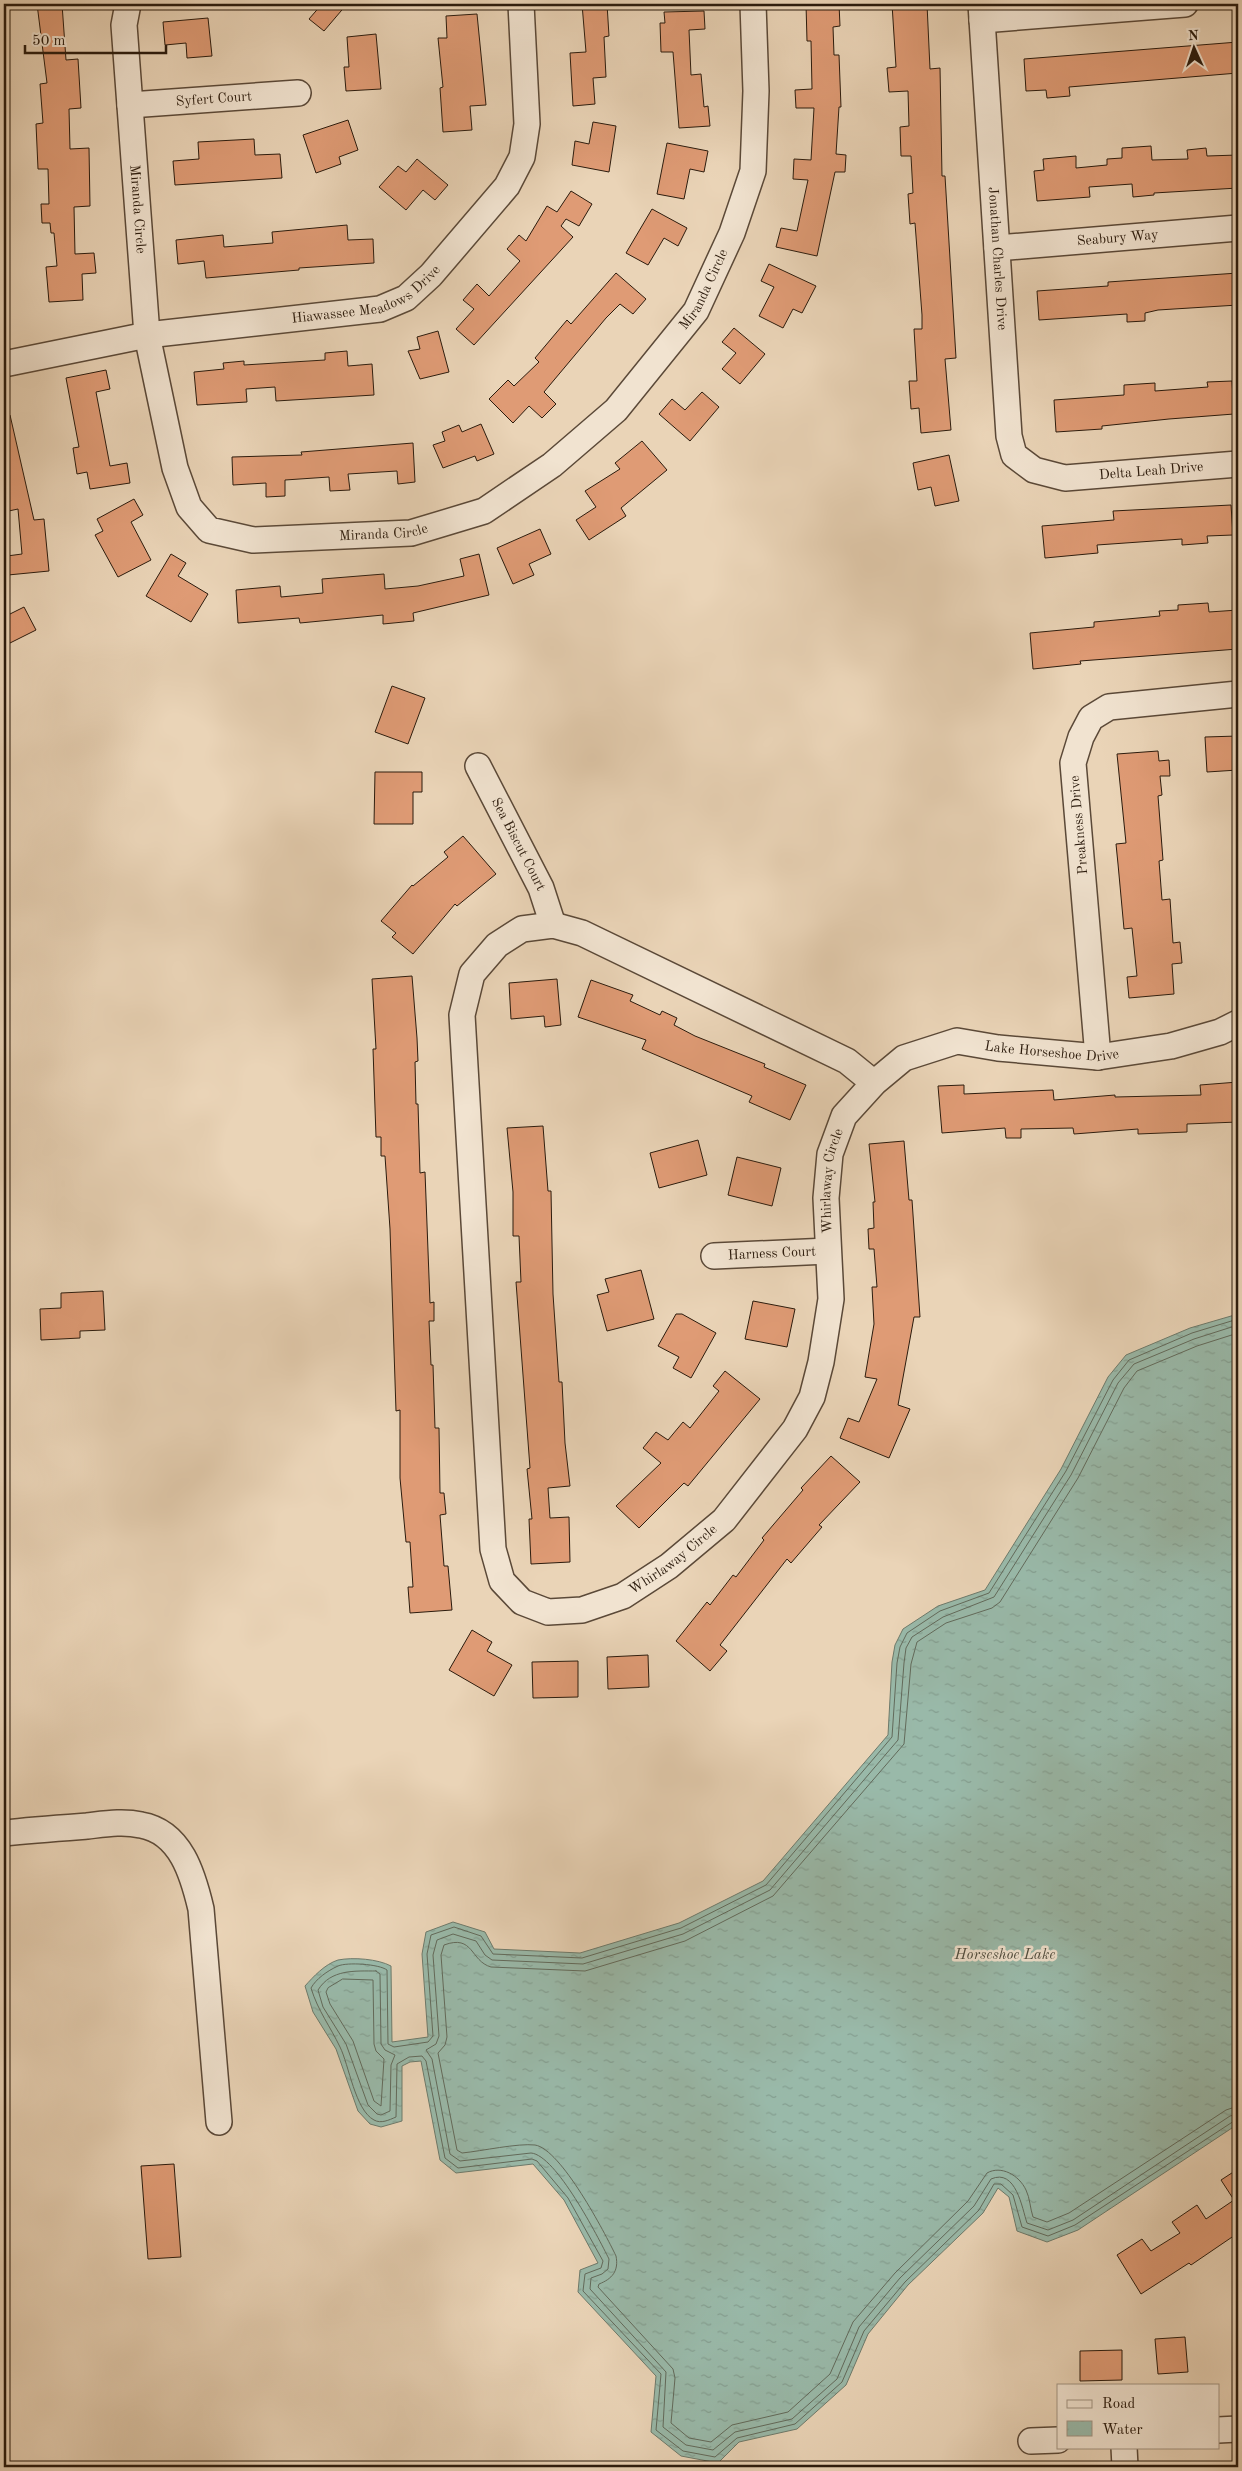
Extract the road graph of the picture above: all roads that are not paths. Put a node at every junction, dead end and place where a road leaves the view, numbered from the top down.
1 (128, 4) edge
2 (520, 4) edge
3 (752, 4) edge
4 (1185, 4) edge
5 (982, 12) edge
6 (298, 93) dead end
7 (130, 105) junction
8 (1238, 228) edge
9 (997, 248) junction
10 (147, 335) junction
11 (4, 364) edge
12 (1238, 464) edge
13 (1065, 478) joint
14 (1238, 694) edge
15 (478, 766) dead end
16 (552, 925) junction
17 (1238, 1023) edge
18 (1098, 1057) junction
19 (874, 1083) junction
20 (828, 1251) junction
21 (714, 1256) dead end
22 (4, 1833) edge
23 (219, 2122) dead end
24 (1238, 2429) edge
25 (1220, 2430) edge
26 (1057, 2440) edge
27 (1031, 2441) dead end
28 (1124, 2448) edge
29 (1125, 2467) edge

1 - 7 street, Miranda Circle
2 - 10 street, Hiawassee Meadows Drive
3 - 10 street, Miranda Circle
4 - 5 street
5 - 9 street, Jonathan Charles Drive
6 - 7 street, Syfert Court
7 - 10 street, Miranda Circle
8 - 9 street, Seabury Way
9 - 13 street, Jonathan Charles Drive
10 - 11 street, Hiawassee Meadows Drive
12 - 13 street, Delta Leah Drive
14 - 18 street, Preakness Drive
15 - 16 street, Sea Biscut Court
16 - 19 street, Whirlaway Circle
16 - 20 street, Whirlaway Circle
17 - 18 street, Lake Horseshoe Drive
18 - 19 street, Lake Horseshoe Drive
19 - 20 street, Whirlaway Circle
20 - 21 street, Harness Court
22 - 23 street
24 - 25 street
26 - 27 street
28 - 29 street

